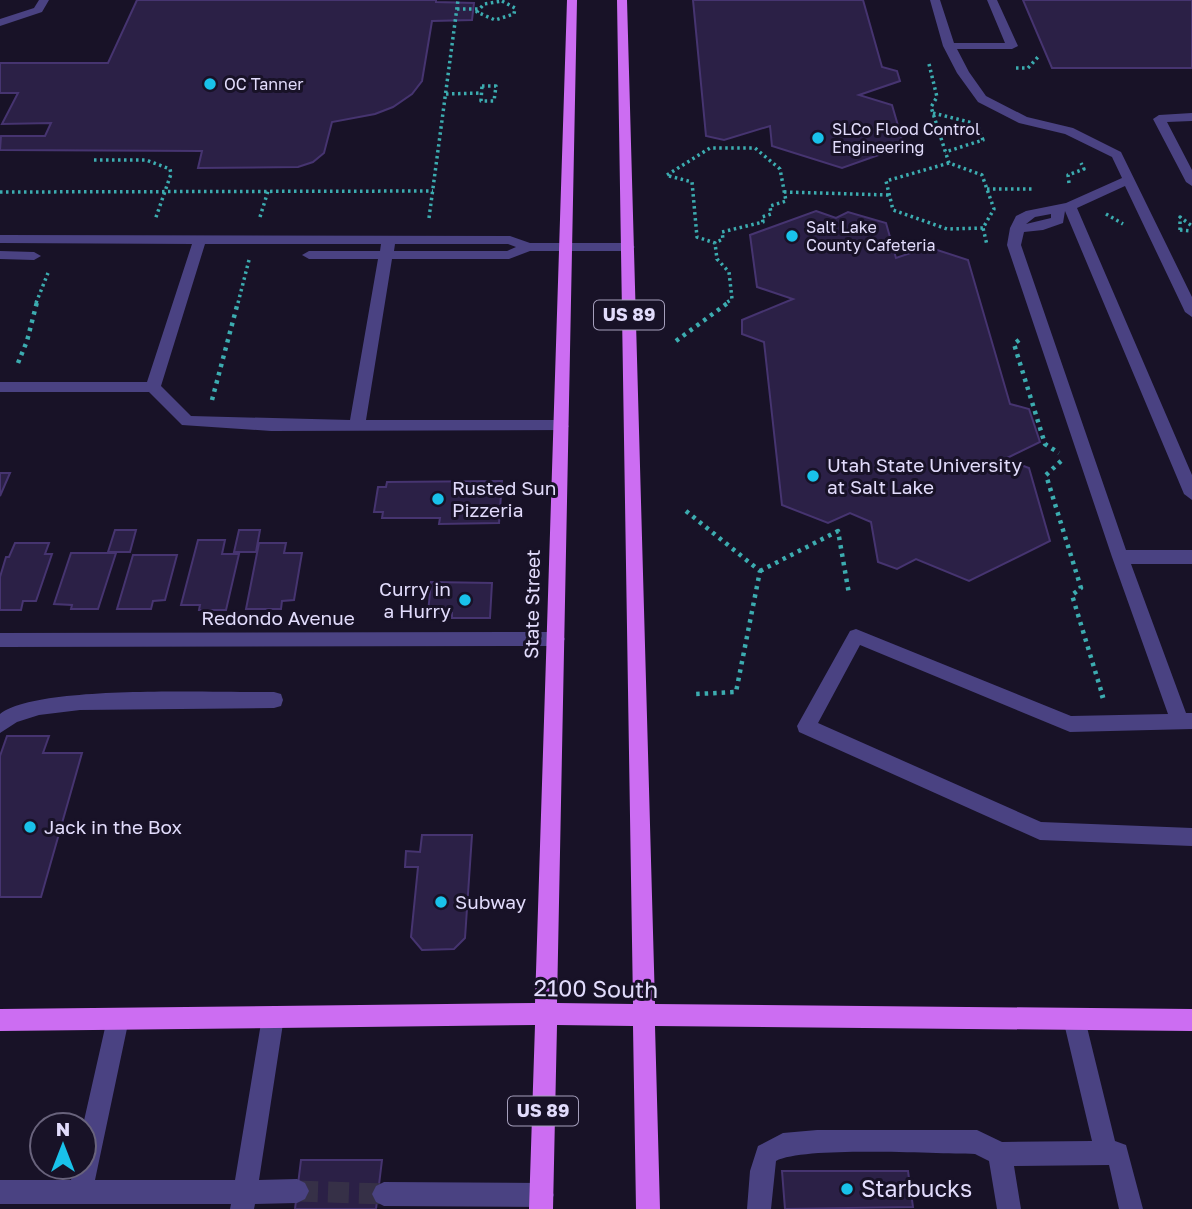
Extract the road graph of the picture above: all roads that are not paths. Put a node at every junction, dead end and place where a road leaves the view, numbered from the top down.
1 (44, 0) edge
2 (572, 0) edge
3 (622, 0) edge
4 (935, 0) edge
5 (992, 0) edge
6 (0, 23) edge
7 (949, 46) junction
8 (1192, 117) edge
9 (1129, 180) junction
10 (1192, 182) edge
11 (1063, 208) junction
12 (0, 239) edge
13 (200, 239) junction
14 (388, 247) junction
15 (528, 247) junction
16 (566, 247) junction
17 (628, 247) junction
18 (309, 255) dead end
19 (0, 256) edge
20 (34, 256) dead end
21 (1192, 312) edge
22 (0, 387) edge
23 (153, 387) junction
24 (357, 425) junction
25 (561, 426) junction
26 (1192, 494) edge
27 (1120, 557) junction
28 (1192, 557) edge
29 (556, 639) junction
30 (0, 640) edge
31 (274, 700) dead end
32 (1186, 721) edge
33 (0, 725) edge
34 (1192, 836) edge
35 (546, 1014) junction
36 (645, 1015) junction
37 (273, 1017) junction
38 (118, 1019) junction
39 (1074, 1019) junction
40 (0, 1020) edge
41 (1192, 1020) edge
42 (1105, 1153) junction
43 (1000, 1154) junction
44 (297, 1191) tunnel mouth
45 (0, 1192) edge
46 (80, 1192) junction
47 (383, 1194) tunnel mouth
48 (243, 1200) edge
49 (541, 1202) edge
50 (648, 1209) edge
51 (759, 1209) edge
52 (1009, 1209) edge
53 (1131, 1209) edge

1 - 6 street
2 - 16 main road, State Street / US 89
3 - 17 main road, US 89
4 - 7 street
5 - 7 street
7 - 9 street
8 - 10 street
9 - 11 street
9 - 21 street
11 - 26 street
11 - 27 street
12 - 13 street
13 - 14 street
13 - 23 street
14 - 15 street
14 - 15 street
14 - 18 street
14 - 24 street
15 - 16 street
16 - 17 street
16 - 25 main road, State Street / US 89
17 - 36 main road, US 89
19 - 20 street
22 - 23 street
23 - 24 street
24 - 25 street
25 - 29 main road, State Street / US 89
27 - 28 street
27 - 32 street
29 - 30 street, Redondo Avenue
29 - 35 main road, State Street / US 89
31 - 33 street
32 - 34 street
35 - 36 main road, 2100 South
35 - 37 main road, 2100 South
35 - 49 main road, State Street / US 89
36 - 39 main road, 2100 South
36 - 50 main road, US 89
37 - 38 main road, 2100 South
37 - 48 street
38 - 40 main road, 2100 South
38 - 46 street
39 - 41 main road, 2100 South
39 - 42 street
42 - 43 street
42 - 53 street
43 - 51 street
43 - 52 street
44 - 48 street
45 - 46 street
46 - 48 street
47 - 49 street

